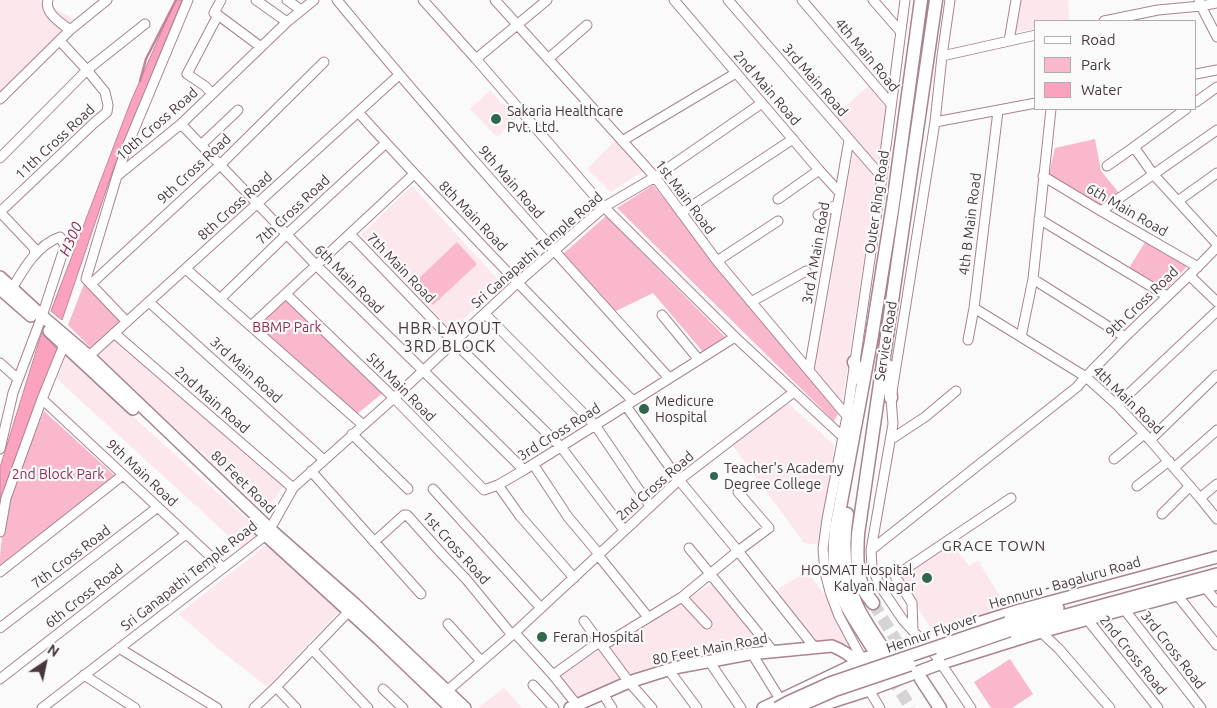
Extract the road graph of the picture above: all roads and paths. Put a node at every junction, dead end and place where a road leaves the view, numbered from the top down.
1 (48, 0) edge
2 (107, 0) edge
3 (188, 0) edge
4 (221, 0) edge
5 (256, 0) edge
6 (287, 0) edge
7 (314, 0) edge
8 (337, 0) edge
9 (423, 0) edge
10 (495, 0) edge
11 (547, 0) edge
12 (674, 0) edge
13 (728, 0) edge
14 (802, 0) edge
15 (873, 0) edge
16 (905, 0) edge
17 (922, 0) edge
18 (936, 0) edge
19 (950, 0) edge
20 (1016, 0) edge
21 (1155, 0) edge
22 (1200, 3) edge
23 (1217, 3) edge
24 (301, 10) junction
25 (1158, 10) junction
26 (218, 15) junction
27 (1109, 20) edge
28 (287, 22) junction
29 (145, 24) dead end
30 (518, 25) junction
31 (587, 25) dead end
32 (70, 30) junction
33 (900, 31) junction
34 (1034, 35) edge
35 (1217, 37) edge
36 (60, 41) junction
37 (1009, 41) junction
38 (261, 47) junction
39 (942, 56) junction
40 (476, 59) junction
41 (548, 59) junction
42 (324, 62) dead end
43 (88, 70) junction
44 (1217, 70) edge
45 (736, 73) junction
46 (1197, 74) edge
47 (399, 75) junction
48 (1217, 87) edge
49 (212, 94) junction
50 (0, 99) edge
51 (1197, 101) edge
52 (762, 103) junction
53 (1034, 103) edge
54 (891, 104) junction
55 (238, 110) dead end
56 (1051, 110) edge
57 (1185, 110) edge
58 (998, 111) junction
59 (358, 112) junction
60 (935, 122) junction
61 (180, 124) junction
62 (1217, 130) edge
63 (793, 139) junction
64 (849, 140) junction
65 (622, 141) junction
66 (386, 143) junction
67 (201, 145) junction
68 (1134, 147) junction
69 (0, 158) edge
70 (220, 165) junction
71 (1107, 166) dead end
72 (819, 170) junction
73 (1217, 173) edge
74 (414, 174) junction
75 (1153, 174) junction
76 (117, 176) junction
77 (1043, 176) junction
78 (654, 177) junction
79 (882, 177) junction
80 (840, 193) junction
81 (778, 199) dead end
82 (1178, 201) junction
83 (257, 204) junction
84 (838, 204) junction
85 (604, 206) junction
86 (1101, 211) junction
87 (0, 212) edge
88 (681, 213) junction
89 (818, 215) dead end
90 (1039, 219) junction
91 (778, 221) dead end
92 (350, 234) junction
93 (286, 235) junction
94 (1217, 245) edge
95 (554, 251) junction
96 (34, 254) junction
97 (717, 261) junction
98 (316, 266) junction
99 (1198, 267) junction
100 (186, 269) junction
101 (806, 271) dead end
102 (1189, 275) junction
103 (0, 277) edge
104 (1033, 279) junction
105 (517, 283) junction
106 (91, 284) junction
107 (7, 291) edge
108 (286, 294) junction
109 (1167, 296) junction
110 (220, 298) junction
111 (149, 302) junction
112 (751, 302) junction
113 (1217, 302) edge
114 (974, 308) junction
115 (1217, 311) edge
116 (485, 314) junction
117 (662, 315) dead end
118 (43, 322) junction
119 (127, 322) junction
120 (252, 326) junction
121 (114, 333) junction
122 (61, 337) junction
123 (735, 337) junction
124 (1021, 337) junction
125 (1125, 337) junction
126 (968, 340) dead end
127 (454, 342) junction
128 (886, 344) junction
129 (89, 356) junction
130 (699, 360) junction
131 (854, 362) junction
132 (0, 363) edge
133 (809, 370) junction
134 (422, 371) junction
135 (1217, 375) edge
136 (1086, 377) junction
137 (669, 378) junction
138 (18, 379) junction
139 (863, 384) junction
140 (794, 392) junction
141 (956, 392) dead end
142 (394, 398) junction
143 (891, 398) junction
144 (42, 399) junction
145 (629, 403) junction
146 (1117, 405) junction
147 (858, 408) junction
148 (846, 416) junction
149 (363, 424) junction
150 (595, 425) junction
151 (1217, 430) edge
152 (352, 434) junction
153 (1147, 437) junction
154 (1, 438) edge
155 (843, 438) junction
156 (890, 440) junction
157 (561, 447) junction
158 (0, 449) edge
159 (1114, 458) dead end
160 (324, 460) junction
161 (533, 464) junction
162 (1171, 464) junction
163 (524, 470) junction
164 (311, 471) junction
165 (123, 475) junction
166 (679, 480) junction
167 (1217, 484) edge
168 (498, 485) junction
169 (1137, 486) dead end
170 (1190, 486) junction
171 (293, 488) junction
172 (432, 489) dead end
173 (408, 490) dead end
174 (738, 492) dead end
175 (1011, 498) dead end
176 (1200, 498) junction
177 (650, 506) junction
178 (158, 507) junction
179 (1162, 514) dead end
180 (1217, 519) edge
181 (624, 530) junction
182 (0, 532) edge
183 (268, 532) junction
184 (186, 534) junction
185 (374, 542) junction
186 (689, 548) dead end
187 (871, 550) junction
188 (738, 551) junction
189 (599, 554) junction
190 (1217, 557) edge
191 (1217, 564) edge
192 (223, 568) junction
193 (0, 572) edge
194 (710, 574) junction
195 (1217, 574) edge
196 (574, 578) junction
197 (1217, 584) edge
198 (1205, 587) junction
199 (421, 594) dead end
200 (1177, 595) junction
201 (682, 597) junction
202 (1217, 602) edge
203 (873, 603) tunnel mouth
204 (352, 608) junction
205 (541, 608) junction
206 (1124, 609) junction
207 (648, 617) junction
208 (1086, 619) junction
209 (584, 621) dead end
210 (448, 624) dead end
211 (707, 624) dead end
212 (0, 628) edge
213 (913, 631) junction
214 (1041, 632) junction
215 (513, 634) junction
216 (921, 640) junction
217 (601, 644) junction
218 (1217, 645) edge
219 (872, 647) tunnel mouth
220 (119, 648) junction
221 (815, 648) junction
222 (312, 649) junction
223 (773, 651) junction
224 (885, 652) junction
225 (754, 657) junction
226 (481, 661) junction
227 (856, 663) junction
228 (942, 663) junction
229 (711, 664) junction
230 (671, 673) junction
231 (84, 675) junction
232 (553, 675) junction
233 (0, 679) edge
234 (921, 679) dead end
235 (631, 684) junction
236 (533, 685) dead end
237 (276, 687) junction
238 (383, 689) dead end
239 (869, 690) junction
240 (447, 691) junction
241 (605, 697) junction
242 (778, 704) edge
243 (46, 707) edge
244 (576, 707) edge
245 (134, 708) edge
246 (217, 708) edge
247 (254, 708) edge
248 (296, 708) edge
249 (368, 708) edge
250 (403, 708) edge
251 (450, 708) edge
252 (465, 708) edge
253 (554, 708) edge
254 (612, 708) edge
255 (652, 708) edge
256 (697, 708) edge
257 (741, 708) edge
258 (763, 708) edge
259 (795, 708) edge
260 (813, 708) edge
261 (880, 708) edge
262 (940, 708) edge
263 (971, 708) edge
264 (1110, 708) edge
265 (1158, 708) edge
266 (1201, 708) edge

1 - 32 street
2 - 32 street
3 - 76 street
4 - 26 street
5 - 28 street
6 - 24 street
7 - 24 street, 10th Cross Road
8 - 47 street, 9th Main Road
9 - 40 street
10 - 30 street, 1st Main Road
11 - 30 street
12 - 45 street, 2nd Main Road
13 - 64 street, 3rd Main Road
14 - 54 street, 4th Main Road
15 - 33 street
16 - 33 street, Service Road
17 - 139 highway, Outer Ring Road
18 - 128 highway
19 - 39 street, Service Road
20 - 37 street
21 - 25 street
22 - 23 street
22 - 25 street
22 - 35 street
24 - 28 street, 10th Cross Road
25 - 27 street
26 - 38 street
26 - 49 street
28 - 38 street, 10th Cross Road
29 - 43 street
30 - 40 street
30 - 41 street, 1st Main Road
31 - 41 street
32 - 36 street
33 - 54 street, Service Road
34 - 37 street
36 - 43 street, 11th Cross Road
36 - 50 street
37 - 39 street
38 - 49 street, 10th Cross Road
39 - 60 street, Service Road
40 - 85 street
41 - 65 street, 1st Main Road
42 - 70 street, 9th Cross Road
43 - 69 street
43 - 87 street, 11th Cross Road
44 - 46 street
45 - 52 street, 2nd Main Road
45 - 65 street
47 - 59 street, 8th Cross Road
47 - 95 street, 9th Main Road
48 - 51 street
49 - 61 street, 10th Cross Road
52 - 63 street, 2nd Main Road
52 - 78 street, Sri Ganapathi Temple Road
53 - 58 street
54 - 79 street, Service Road
55 - 67 street
56 - 77 street
57 - 68 street
58 - 60 street
58 - 114 street, 4th B Main Road
59 - 66 street, 8th Main Road
59 - 83 street, 8th Cross Road
60 - 143 street, Service Road
61 - 67 street, 6th Main Road
61 - 76 street, 10th Cross Road
62 - 75 street
63 - 72 street, 2nd Main Road
63 - 88 street
64 - 79 street, 3rd Main Road
64 - 80 street, 3rd A Main Road
65 - 78 street, 1st Main Road
66 - 74 street, 8th Main Road
66 - 93 street, 7th Cross Road
67 - 70 street, 6th Main Road
68 - 71 street
68 - 75 street
70 - 83 street, 6th Main Road
70 - 106 street, 9th Cross Road
72 - 80 street, 2nd Main Road
72 - 81 street
73 - 82 street
74 - 92 street
74 - 105 street, 8th Main Road
75 - 82 street
75 - 86 street
76 - 106 street, 10th Cross Road
77 - 86 street, 6th Main Road
77 - 90 street
78 - 85 street, Sri Ganapathi Temple Road
78 - 88 street, 1st Main Road
79 - 131 street, Service Road
80 - 84 street, 3rd A Main Road
82 - 94 street
83 - 93 street, 6th Main Road
83 - 100 street, 8th Cross Road
84 - 89 street
84 - 133 street, 3rd A Main Road
85 - 95 street, Sri Ganapathi Temple Road
85 - 123 street
86 - 99 street, 6th Main Road
87 - 96 street
88 - 97 street, 1st Main Road
90 - 104 street
90 - 109 street
91 - 97 street
92 - 98 street
92 - 127 street, 7th Main Road
93 - 98 street, 6th Main Road
93 - 110 street, 7th Cross Road
94 - 99 street, 9th Cross Road
95 - 105 street, Sri Ganapathi Temple Road
95 - 137 street, 9th Main Road
96 - 107 street
96 - 118 street
97 - 112 street, 1st Main Road
98 - 108 street
98 - 134 street, 6th Main Road
99 - 102 street, 9th Cross Road
100 - 110 street
100 - 111 street, 8th Cross Road
101 - 112 street
102 - 109 street, 9th Cross Road
102 - 113 street
103 - 107 main road, 80 Feet Road
104 - 124 street
104 - 125 street
105 - 116 street, Sri Ganapathi Temple Road
105 - 145 street, 8th Main Road
106 - 119 street
107 - 118 main road, 80 Feet Road
108 - 120 street
108 - 142 street, 5th Main Road
109 - 125 street, 9th Cross Road
110 - 120 street
111 - 119 street, 8th Cross Road
111 - 160 street, 3rd Main Road
112 - 133 street, 1st Main Road
114 - 124 street, 4th Main Road
114 - 126 street, 4th B Main Road
115 - 146 street
116 - 127 street, Sri Ganapathi Temple Road
116 - 150 street
117 - 130 street
118 - 122 main road, 80 Feet Road
118 - 138 street
119 - 121 street, 8th Cross Road
120 - 149 street
121 - 129 street, 8th Cross Road
121 - 171 street, 2nd Main Road
122 - 129 main road, 80 Feet Road
122 - 144 street
122 - 183 main road, 80 Feet Road
123 - 130 street, 3rd Cross Road
123 - 140 street
124 - 136 street, 4th Main Road
125 - 136 street, 9th Cross Road
127 - 134 street, Sri Ganapathi Temple Road
127 - 157 street, 7th Main Road
128 - 143 highway
128 - 203 highway
129 - 183 main road, 80 Feet Road
130 - 137 street, 3rd Cross Road
131 - 139 highway
131 - 148 street, Service Road
132 - 138 street
133 - 148 street, 1st Main Road
134 - 142 street, Sri Ganapathi Temple Road
134 - 163 street, 6th Main Road
135 - 153 street
136 - 146 street, 4th Main Road
136 - 187 street, 9th Cross Road
137 - 145 street, 3rd Cross Road
138 - 154 street
139 - 147 highway, Outer Ring Road
140 - 155 street
140 - 166 street, 2nd Cross Road
141 - 156 street
142 - 149 street, Sri Ganapathi Temple Road
142 - 168 street, 5th Main Road
143 - 156 street, Service Road
144 - 165 street, 9th Main Road
144 - 182 street
145 - 150 street, 3rd Cross Road
145 - 166 street, 8th Main Road
146 - 153 street, 4th Main Road
147 - 219 highway
147 - 224 highway
148 - 155 street, Service Road
149 - 152 street, Sri Ganapathi Temple Road
150 - 157 street, 3rd Cross Road
150 - 177 street
151 - 162 street
152 - 160 street, Sri Ganapathi Temple Road
152 - 173 street
153 - 159 street
153 - 162 street, 4th Main Road
154 - 158 street
155 - 227 street, Service Road
156 - 187 street, Service Road
157 - 161 street, 3rd Cross Road
157 - 181 street, 7th Main Road
160 - 164 street, Sri Ganapathi Temple Road
161 - 163 street, 3rd Cross Road
161 - 189 street
162 - 169 street
162 - 170 street, 4th Main Road
163 - 168 street, 3rd Cross Road
164 - 171 street, Sri Ganapathi Temple Road
164 - 185 street
165 - 178 street, 9th Main Road
165 - 193 street
166 - 177 street, 2nd Cross Road
166 - 188 street, 8th Main Road
167 - 176 street
168 - 196 street
170 - 176 street, 4th Main Road
170 - 179 street
171 - 183 street, Sri Ganapathi Temple Road
172 - 205 street
174 - 188 street
175 - 213 street
176 - 180 street, 4th Main Road
177 - 181 street, 2nd Cross Road
178 - 184 street, 9th Main Road
178 - 212 street, 7th Cross Road
181 - 189 street, 2nd Cross Road
183 - 192 street, Sri Ganapathi Temple Road
183 - 204 main road, 80 Feet Road
184 - 192 street, 9th Main Road
184 - 233 street, 6th Cross Road
185 - 199 street
185 - 215 street, 1st Cross Road
186 - 194 street
187 - 213 street, Service Road
188 - 194 street
188 - 221 street, 8th Main Road
189 - 196 street, 2nd Cross Road
189 - 207 street
190 - 216 main road, Hennuru - Bagaluru Road
191 - 242 main road, Hennur Flyover, bridge
192 - 220 street, Sri Ganapathi Temple Road
194 - 201 street
194 - 223 street
195 - 259 main road, Hennur Flyover, bridge
196 - 205 street, 2nd Cross Road
197 - 198 main road
198 - 200 main road
198 - 202 street
200 - 206 main road
200 - 218 street
201 - 207 street
201 - 211 street
204 - 222 street
204 - 240 main road, 80 Feet Road
204 - 251 main road, 80 Feet Road
205 - 215 street, 2nd Cross Road
206 - 208 main road
206 - 266 street, 3rd Cross Road
207 - 217 street
208 - 214 main road
208 - 265 street, 2nd Cross Road
209 - 217 street
210 - 226 street
213 - 216 street, Service Road
214 - 228 main road
214 - 264 street
215 - 226 street, 2nd Cross Road
215 - 232 street, 1st Cross Road
216 - 224 main road, Hennuru - Bagaluru Road
216 - 228 street, Service Road
217 - 232 street
217 - 235 street
220 - 231 street, Sri Ganapathi Temple Road
220 - 246 street
221 - 223 main road, 80 Feet Main Road
221 - 227 main road, 80 Feet Main Road
222 - 237 street
222 - 249 street
223 - 235 main road, 80 Feet Main Road
224 - 227 main road, Hennuru - Bagaluru Road
225 - 227 main road, 80 Feet Main Road
225 - 229 main road, 80 Feet Main Road
225 - 242 street
226 - 240 street, 2nd Cross Road
227 - 239 street, Service Road
227 - 242 main road, Hennuru - Bagaluru Road
228 - 239 main road
228 - 263 street, Service Road
229 - 230 main road, 80 Feet Main Road
229 - 257 street
230 - 235 main road, 80 Feet Main Road
230 - 256 street
231 - 243 street, Sri Ganapathi Temple Road
231 - 245 street
232 - 244 street, 1st Cross Road
234 - 262 highway
235 - 241 main road, 80 Feet Main Road
235 - 244 main road, 80 Feet Main Road
235 - 255 street
236 - 253 street
237 - 247 street
237 - 248 street
238 - 250 street
239 - 260 main road
239 - 261 street
240 - 252 main road, 80 Feet Road
241 - 244 main road, 80 Feet Main Road
241 - 254 street
242 - 258 main road

